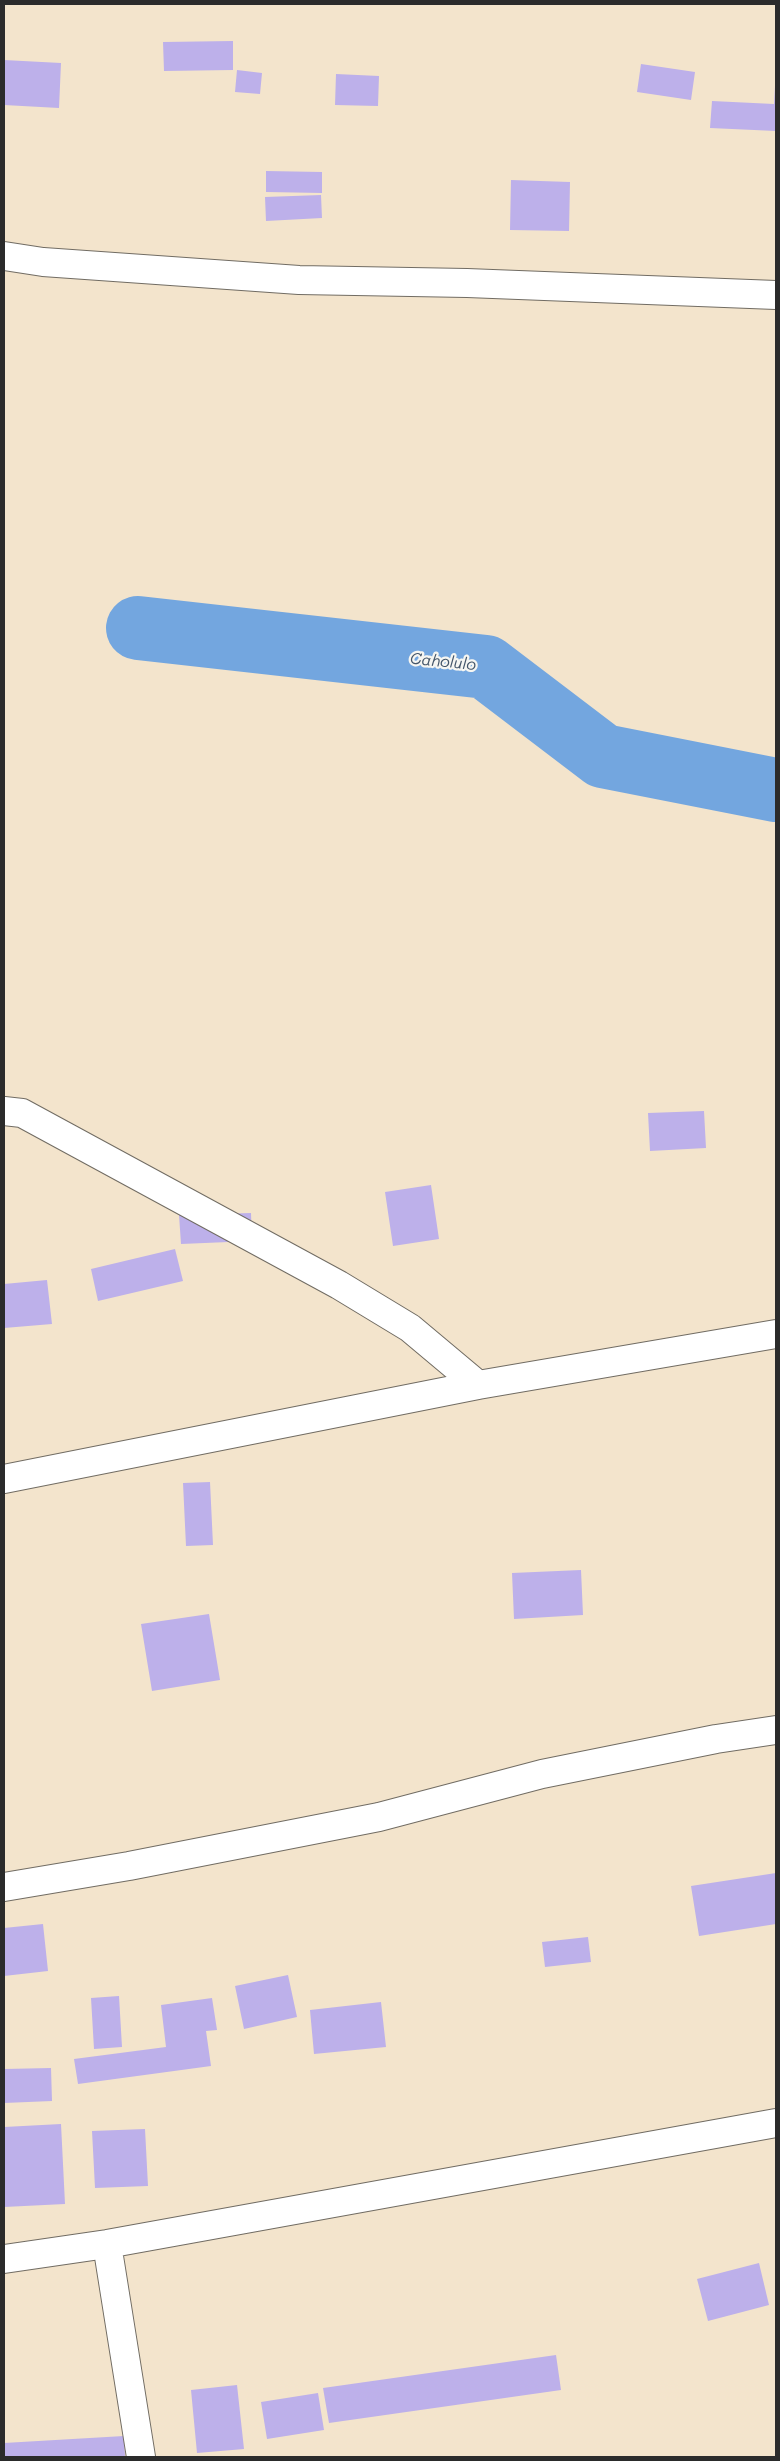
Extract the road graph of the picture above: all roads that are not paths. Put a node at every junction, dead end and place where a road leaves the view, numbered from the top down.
1 (4, 256) edge
2 (776, 295) edge
3 (4, 1111) edge
4 (776, 1334) edge
5 (478, 1385) junction
6 (4, 1479) edge
7 (776, 1730) edge
8 (4, 1887) edge
9 (776, 2123) edge
10 (107, 2244) junction
11 (4, 2259) edge
12 (141, 2457) edge

1 - 2 street
3 - 5 street
4 - 5 street
5 - 6 street
7 - 8 street
9 - 10 street
10 - 11 street
10 - 12 street

